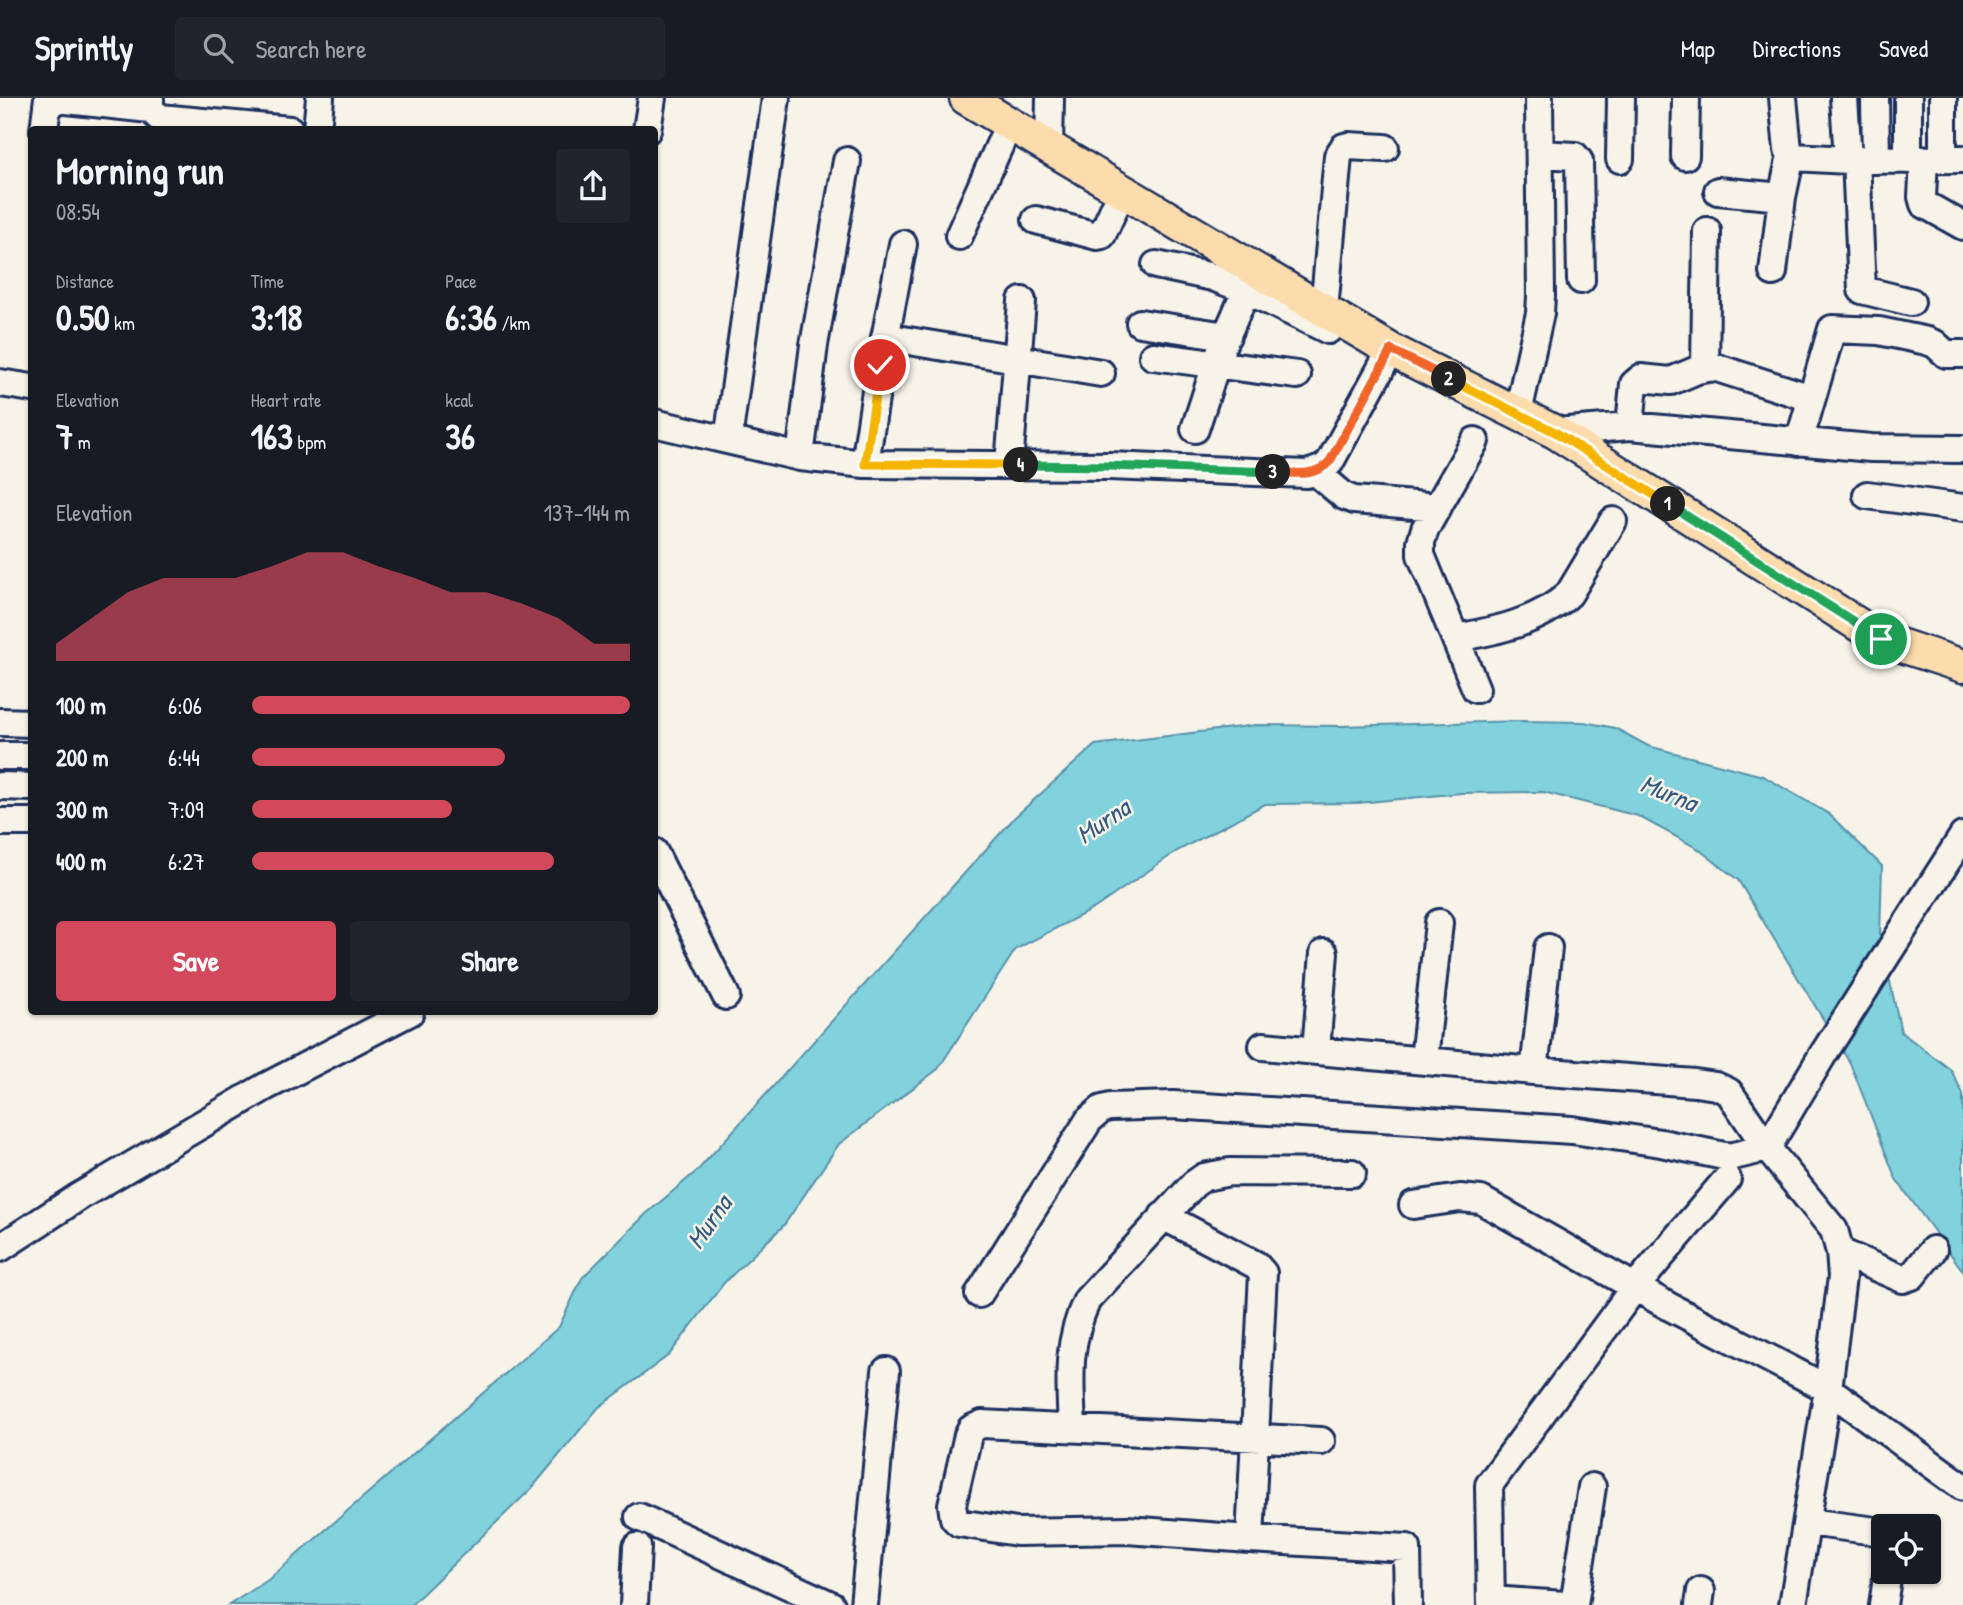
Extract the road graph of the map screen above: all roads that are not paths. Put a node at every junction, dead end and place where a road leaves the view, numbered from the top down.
1 (48, 98) edge
2 (320, 98) edge
3 (652, 98) edge
4 (776, 98) edge
5 (966, 98) edge
6 (1049, 98) edge
7 (1539, 98) edge
8 (1621, 98) edge
9 (1686, 98) edge
10 (1783, 98) edge
11 (1844, 98) edge
12 (1875, 98) edge
13 (1908, 98) edge
14 (1943, 98) edge
15 (150, 104) edge
16 (1009, 124) junction
17 (44, 126) edge
18 (247, 126) edge
19 (317, 126) edge
20 (648, 126) edge
21 (1049, 148) junction
22 (1385, 148) dead end
23 (1540, 155) junction
24 (1791, 155) junction
25 (1685, 156) dead end
26 (1620, 159) dead end
27 (1934, 159) edge
28 (1860, 160) junction
29 (847, 161) dead end
30 (1122, 191) junction
31 (1718, 191) dead end
32 (1782, 197) junction
33 (1036, 220) dead end
34 (1963, 226) edge
35 (1707, 231) dead end
36 (959, 236) dead end
37 (903, 244) dead end
38 (1156, 265) dead end
39 (1773, 272) dead end
40 (1251, 280) junction
41 (1581, 280) dead end
42 (1022, 301) dead end
43 (1911, 302) dead end
44 (1326, 320) junction
45 (1140, 323) dead end
46 (1227, 335) junction
47 (885, 337) junction
48 (1391, 350) junction
49 (1963, 354) edge
50 (1153, 356) dead end
51 (1019, 359) junction
52 (1216, 364) junction
53 (1706, 368) junction
54 (1101, 373) dead end
55 (1297, 375) dead end
56 (0, 383) edge
57 (28, 387) edge
58 (1811, 398) junction
59 (1518, 414) junction
60 (658, 424) edge
61 (1630, 426) junction
62 (1195, 429) dead end
63 (1555, 432) junction
64 (728, 440) junction
65 (1475, 441) dead end
66 (1799, 442) junction
67 (1963, 449) edge
68 (800, 457) junction
69 (865, 464) junction
70 (1010, 465) junction
71 (1316, 472) junction
72 (1867, 495) dead end
73 (1438, 507) junction
74 (1963, 508) edge
75 (1613, 521) dead end
76 (1455, 638) junction
77 (1963, 666) edge
78 (1476, 689) dead end
79 (0, 722) edge
80 (28, 723) edge
81 (0, 756) edge
82 (28, 756) edge
83 (0, 786) edge
84 (28, 787) edge
85 (0, 822) edge
86 (28, 822) edge
87 (1963, 836) edge
88 (658, 860) edge
89 (1438, 923) dead end
90 (1548, 948) dead end
91 (1324, 953) dead end
92 (726, 996) dead end
93 (404, 1015) edge
94 (1263, 1046) dead end
95 (1316, 1050) junction
96 (1424, 1059) junction
97 (1534, 1071) junction
98 (1767, 1148) junction
99 (1352, 1173) dead end
100 (1727, 1179) dead end
101 (1413, 1205) dead end
102 (1163, 1216) junction
103 (0, 1248) edge
104 (1933, 1250) dead end
105 (1840, 1252) junction
106 (1635, 1287) junction
107 (979, 1294) dead end
108 (886, 1371) dead end
109 (1828, 1389) junction
110 (1072, 1428) junction
111 (1255, 1436) junction
112 (1321, 1441) dead end
113 (1963, 1487) edge
114 (1592, 1488) dead end
115 (639, 1517) dead end
116 (1808, 1521) junction
117 (1871, 1530) edge
118 (1250, 1539) junction
119 (637, 1547) dead end
120 (1886, 1584) edge
121 (1491, 1602) edge
122 (634, 1605) edge
123 (831, 1605) edge
124 (864, 1605) edge
125 (1408, 1605) edge
126 (1565, 1605) edge
127 (1574, 1605) edge
128 (1793, 1605) edge
129 (1883, 1605) edge

1 - 15 street
1 - 17 street
2 - 19 street
3 - 20 street
4 - 64 street
5 - 16 main road
6 - 21 street
7 - 23 street
8 - 26 street
9 - 25 street
10 - 24 street
11 - 28 street
12 - 28 street
13 - 27 street
14 - 27 street
15 - 18 street
16 - 21 main road
16 - 36 street
21 - 30 main road
22 - 44 street
23 - 41 street
23 - 59 street
24 - 28 street
24 - 32 street
27 - 28 street
27 - 34 street
28 - 43 street
29 - 68 street
30 - 33 street
30 - 40 main road
31 - 32 street
32 - 39 street
35 - 53 street
37 - 47 street
38 - 40 street
40 - 44 main road
40 - 46 street
42 - 51 street
44 - 48 main road
45 - 46 street
46 - 52 street
47 - 51 street
47 - 69 street
48 - 59 main road
48 - 71 street
49 - 58 street
50 - 52 street
51 - 54 street
51 - 70 street
52 - 55 street
52 - 62 street
53 - 58 street
53 - 61 street
56 - 57 street
58 - 66 street
59 - 63 main road
60 - 64 street
61 - 63 street
61 - 66 street
63 - 77 main road
64 - 68 street
65 - 73 street
66 - 67 street
68 - 69 street
69 - 70 street
70 - 71 street
71 - 73 street
72 - 74 street
73 - 76 street
75 - 76 street
76 - 78 street
79 - 80 street
81 - 82 street
83 - 84 street
85 - 86 street
87 - 98 street
88 - 92 street
89 - 96 street
90 - 97 street
91 - 95 street
93 - 103 street
94 - 95 street
95 - 96 street
96 - 97 street
97 - 98 street
98 - 105 street
98 - 107 street
99 - 102 street
100 - 106 street
101 - 106 street
102 - 110 street
102 - 111 street
104 - 105 street
105 - 109 street
106 - 109 street
106 - 121 street
108 - 124 street
109 - 113 street
109 - 116 street
110 - 111 street
110 - 118 street
111 - 112 street
111 - 118 street
114 - 127 street
115 - 123 street
116 - 117 street
116 - 128 street
118 - 125 street
119 - 122 street
120 - 129 street
121 - 126 street

